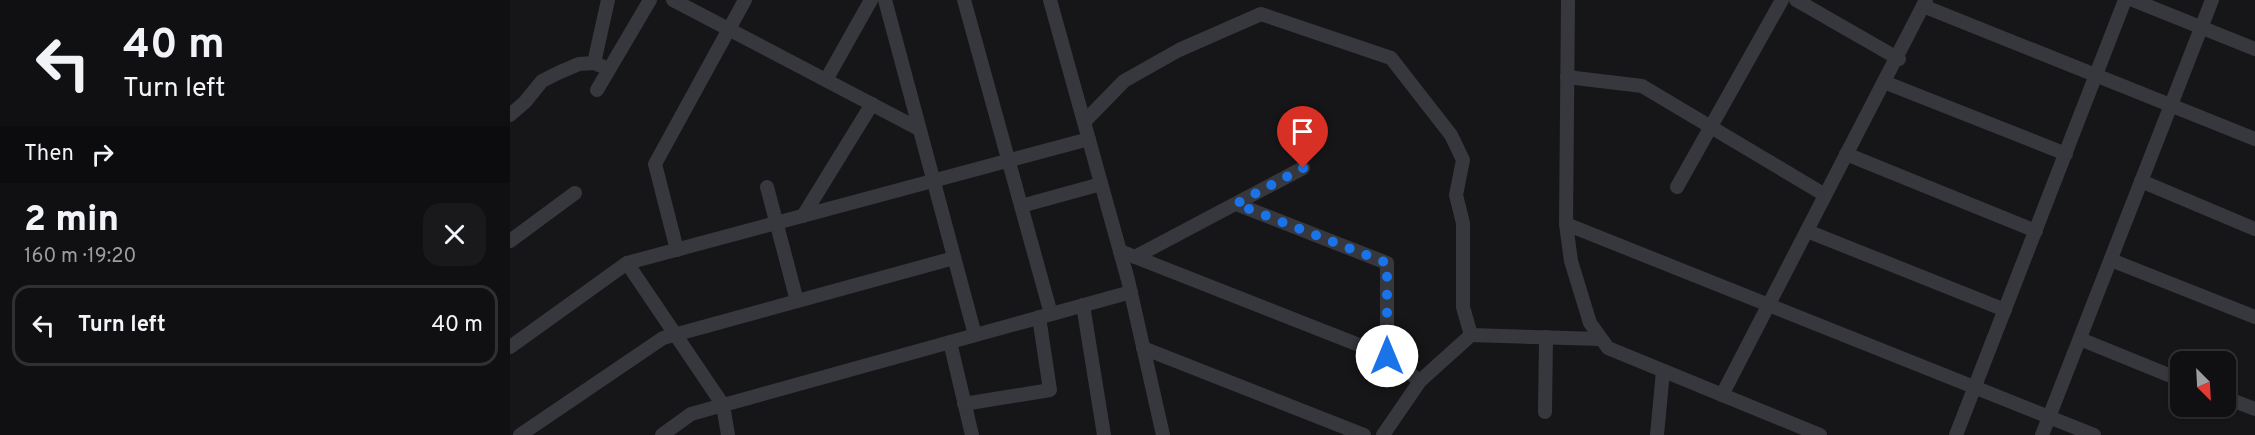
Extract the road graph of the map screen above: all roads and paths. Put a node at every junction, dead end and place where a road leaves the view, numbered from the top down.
1 (608, 0) edge
2 (650, 0) edge
3 (673, 0) edge
4 (745, 0) edge
5 (871, 0) edge
6 (885, 0) edge
7 (964, 0) edge
8 (1050, 0) edge
9 (1568, 0) edge
10 (1782, 0) edge
11 (1796, 0) edge
12 (2125, 0) edge
13 (2133, 0) edge
14 (2212, 0) edge
15 (1924, 3) edge
16 (2201, 28) junction
17 (729, 29) junction
18 (2255, 50) edge
19 (1898, 58) junction
20 (594, 63) junction
21 (609, 69) junction
22 (2096, 75) junction
23 (1567, 77) junction
24 (825, 80) junction
25 (1884, 82) junction
26 (597, 90) dead end
27 (872, 104) junction
28 (2171, 105) junction
29 (510, 115) edge
30 (1084, 123) junction
31 (1711, 127) junction
32 (919, 129) junction
33 (1089, 139) junction
34 (2255, 139) edge
35 (1846, 154) junction
36 (2066, 154) junction
37 (1008, 161) junction
38 (1303, 168) dead end
39 (933, 181) junction
40 (2141, 181) junction
41 (1101, 184) junction
42 (1677, 186) dead end
43 (767, 187) dead end
44 (575, 193) dead end
45 (1825, 195) junction
46 (1236, 204) junction
47 (1021, 206) junction
48 (803, 216) junction
49 (777, 223) junction
50 (1566, 224) junction
51 (2255, 228) edge
52 (1807, 231) junction
53 (2036, 231) junction
54 (510, 241) edge
55 (677, 250) junction
56 (1120, 251) junction
57 (1135, 257) junction
58 (954, 258) junction
59 (2111, 260) junction
60 (627, 263) junction
61 (1131, 292) junction
62 (797, 301) junction
63 (1083, 305) junction
64 (1769, 305) junction
65 (2005, 310) junction
66 (1045, 316) junction
67 (2255, 317) edge
68 (675, 334) junction
69 (975, 335) junction
70 (1471, 335) junction
71 (1546, 337) junction
72 (1601, 339) junction
73 (2080, 339) junction
74 (950, 342) junction
75 (510, 347) edge
76 (1143, 348) junction
77 (1387, 356) junction
78 (1663, 371) junction
79 (2170, 376) edge
80 (1420, 381) junction
81 (1975, 387) junction
82 (1722, 395) junction
83 (2236, 402) edge
84 (964, 404) junction
85 (723, 405) junction
86 (2255, 409) edge
87 (1545, 412) dead end
88 (2049, 417) junction
89 (520, 435) edge
90 (662, 435) edge
91 (728, 435) edge
92 (972, 435) edge
93 (1104, 435) edge
94 (1163, 435) edge
95 (1364, 435) edge
96 (1383, 435) edge
97 (1657, 435) edge
98 (1820, 435) edge
99 (1956, 435) edge
100 (2042, 435) edge
101 (2094, 435) edge

1 - 20 street
2 - 21 street
3 - 17 street
4 - 17 street
5 - 24 street
6 - 32 street
7 - 37 street
8 - 30 street
9 - 23 street
10 - 31 street
11 - 19 street
12 - 22 street
13 - 16 street
14 - 16 street
15 - 19 street
15 - 22 street
16 - 18 street
16 - 28 street
17 - 24 street
17 - 55 street
19 - 25 street
20 - 21 street
20 - 29 street
21 - 26 street
22 - 28 street
22 - 36 street
23 - 31 street
23 - 50 street
24 - 27 street
25 - 35 street
25 - 36 street
27 - 32 street
27 - 48 street
28 - 34 street
28 - 40 street
30 - 33 street
30 - 70 street
31 - 42 street
31 - 45 street
32 - 39 street
33 - 37 street
33 - 41 street
35 - 45 street
35 - 53 street
36 - 53 street
37 - 39 street
37 - 47 street
38 - 46 street
39 - 48 street
39 - 58 street
40 - 51 street
40 - 59 street
41 - 47 street
41 - 56 street
43 - 49 street
44 - 54 street
45 - 52 street
46 - 57 street
46 - 77 street
47 - 66 street
48 - 49 street
49 - 55 street
49 - 62 street
50 - 64 street
50 - 72 street
52 - 64 street
52 - 65 street
53 - 65 street
55 - 60 street
56 - 57 street
56 - 61 street
57 - 77 street
58 - 62 street
58 - 69 street
59 - 67 street
59 - 73 street
60 - 68 street
60 - 75 street
61 - 63 street
61 - 76 street
62 - 68 street
63 - 66 street
63 - 93 street
64 - 81 street
64 - 82 street
65 - 81 street
66 - 69 street
66 - 84 street
68 - 85 street
68 - 89 street
69 - 74 street
70 - 71 street
70 - 80 street
71 - 72 street
71 - 87 street
72 - 78 street
73 - 79 street
73 - 88 street
74 - 84 street
74 - 85 street
76 - 94 street
76 - 95 street
77 - 80 street
78 - 82 street
78 - 97 street
80 - 96 street
81 - 88 street
81 - 99 street
82 - 98 street
83 - 86 street
84 - 92 street
85 - 90 street
85 - 91 street
88 - 100 street
88 - 101 street

